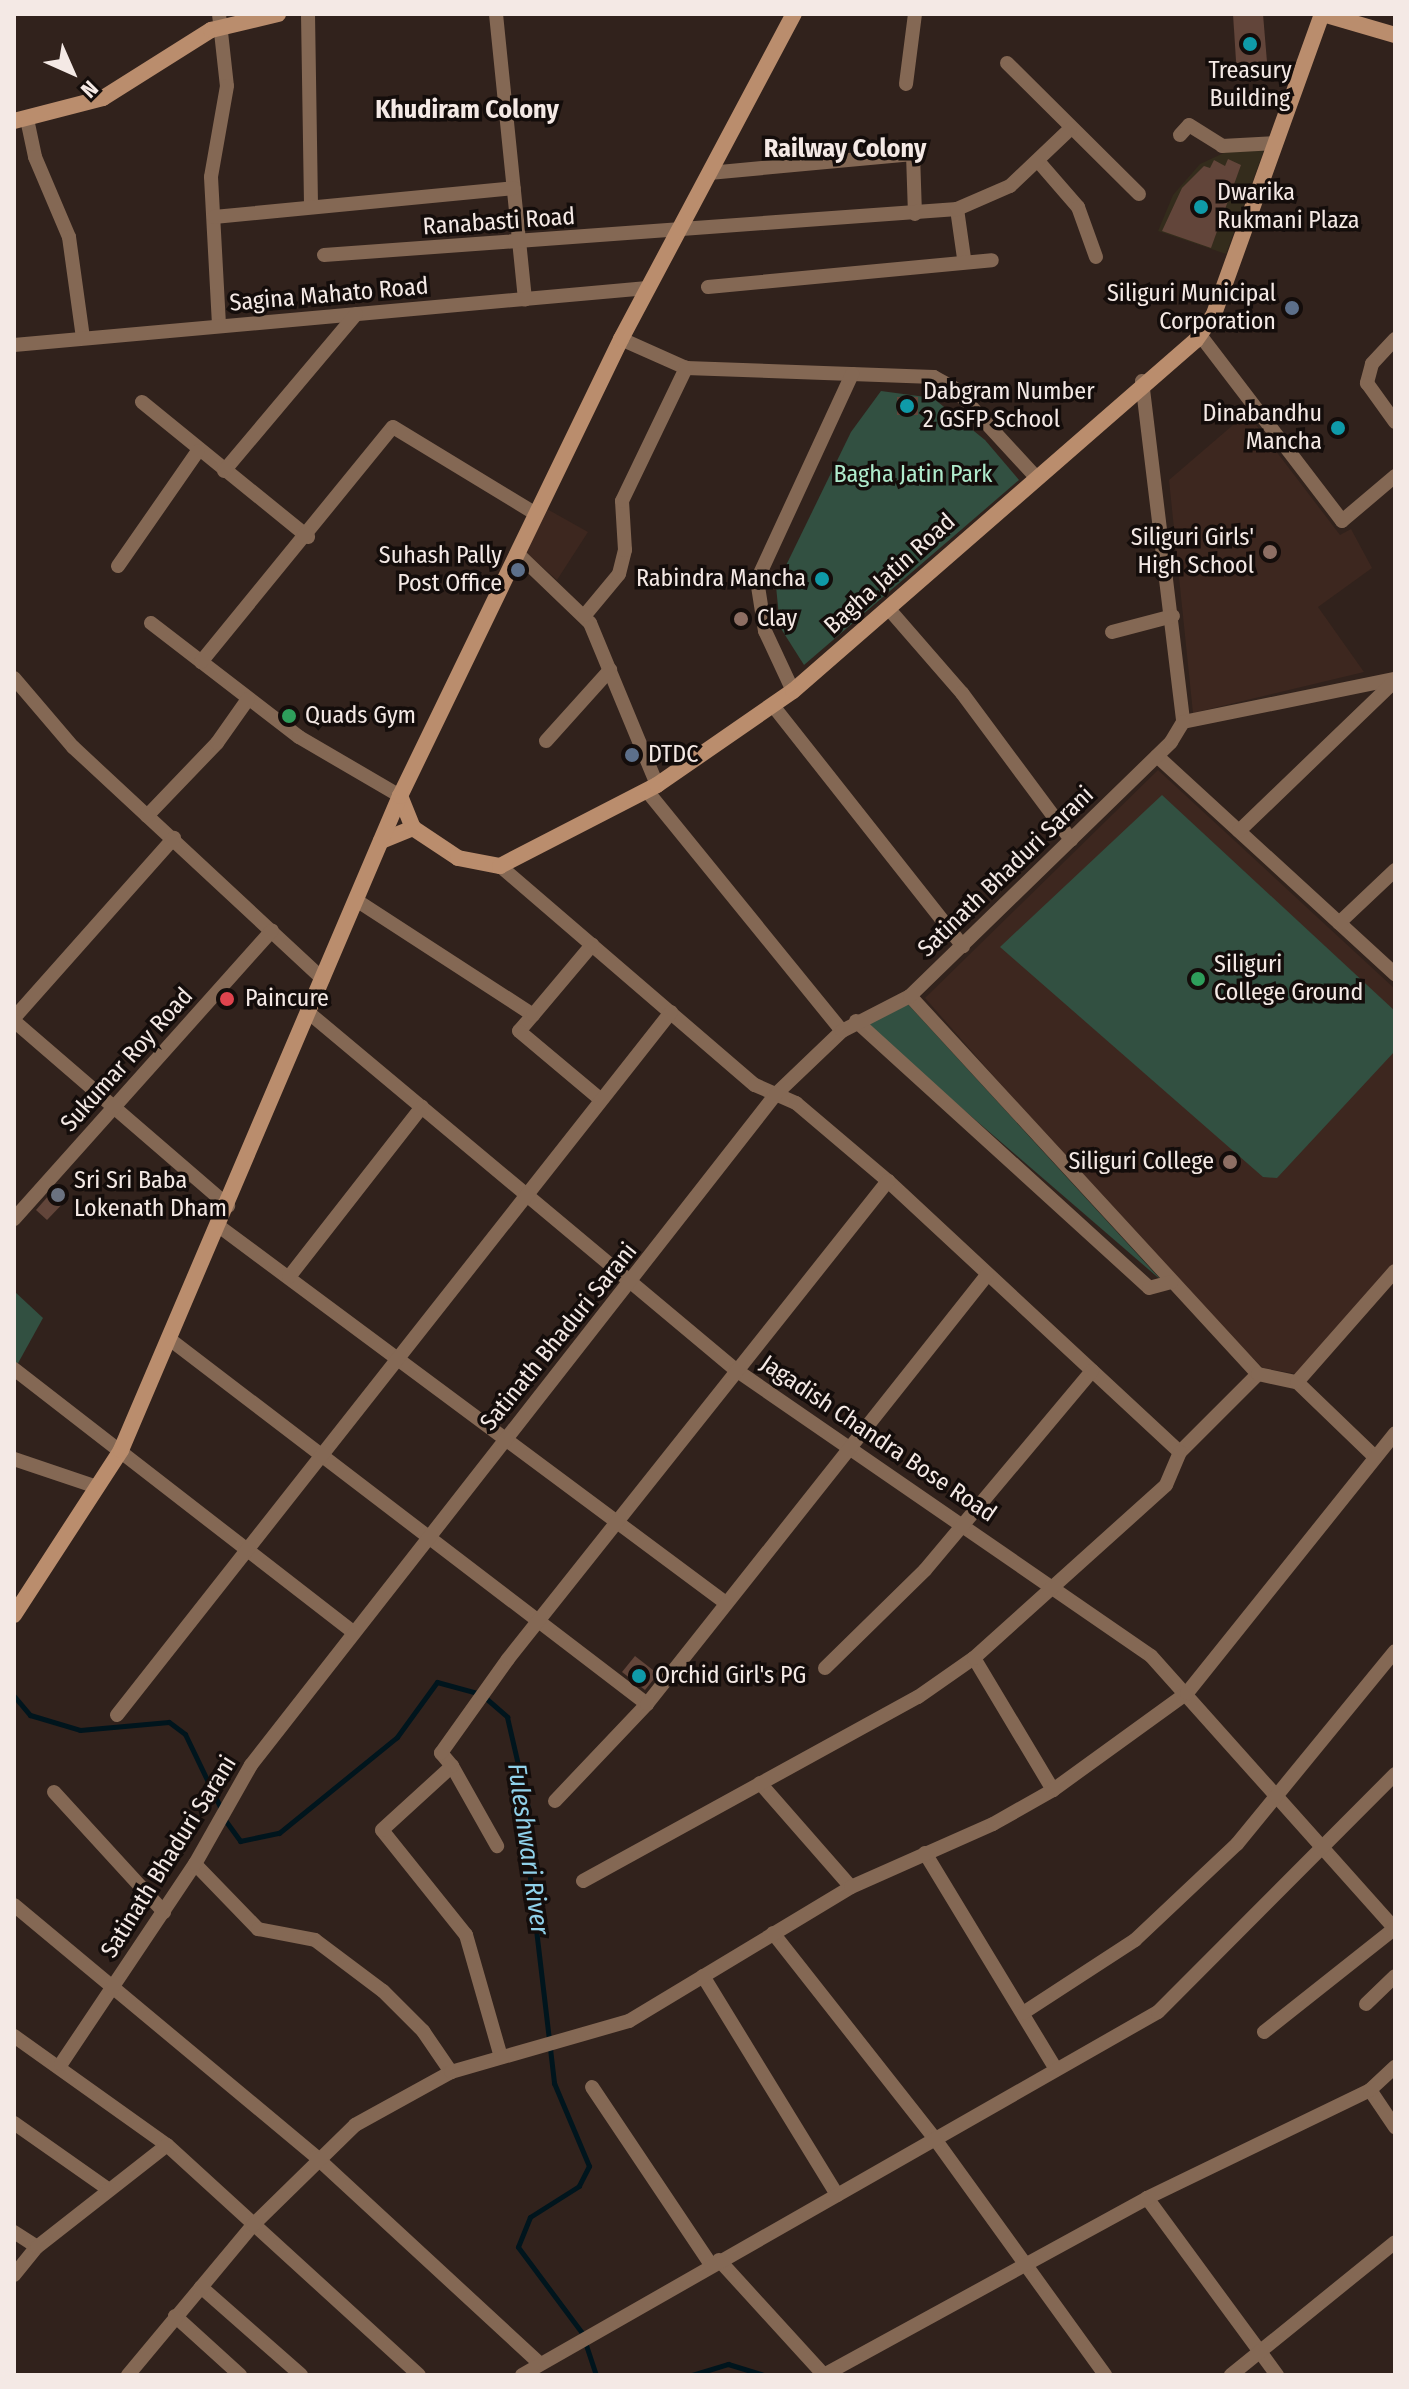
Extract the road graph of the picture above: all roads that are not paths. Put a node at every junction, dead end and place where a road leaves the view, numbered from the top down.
1 (278, 14) edge
2 (308, 14) edge
3 (496, 14) edge
4 (794, 14) edge
5 (915, 14) edge
6 (1323, 14) edge
7 (220, 20) edge
8 (1395, 35) edge
9 (1007, 63) dead end
10 (906, 84) dead end
11 (20, 120) edge
12 (1070, 129) junction
13 (1180, 135) dead end
14 (1276, 143) junction
15 (1038, 161) junction
16 (709, 173) junction
17 (514, 188) junction
18 (1139, 194) dead end
19 (311, 205) junction
20 (957, 209) junction
21 (915, 214) junction
22 (214, 217) junction
23 (676, 234) junction
24 (519, 245) junction
25 (324, 255) dead end
26 (1096, 257) dead end
27 (964, 258) junction
28 (992, 260) dead end
29 (708, 287) dead end
30 (647, 288) junction
31 (525, 300) junction
32 (356, 314) junction
33 (219, 326) junction
34 (1200, 335) junction
35 (83, 338) junction
36 (621, 339) junction
37 (1395, 339) edge
38 (14, 345) edge
39 (686, 368) junction
40 (852, 374) junction
41 (1142, 381) junction
42 (142, 402) dead end
43 (1395, 422) edge
44 (198, 451) junction
45 (224, 471) junction
46 (1035, 476) junction
47 (1395, 476) edge
48 (536, 514) junction
49 (308, 537) junction
50 (517, 553) junction
51 (118, 566) dead end
52 (888, 608) junction
53 (585, 615) junction
54 (1173, 616) junction
55 (151, 623) dead end
56 (1112, 632) dead end
57 (201, 662) junction
58 (610, 670) junction
59 (14, 678) edge
60 (1395, 680) edge
61 (793, 691) junction
62 (248, 699) junction
63 (774, 707) junction
64 (1183, 722) junction
65 (546, 741) dead end
66 (1157, 756) junction
67 (652, 788) junction
68 (400, 796) junction
69 (147, 816) junction
70 (413, 828) junction
71 (1239, 831) junction
72 (174, 838) junction
73 (1071, 840) junction
74 (381, 841) junction
75 (500, 866) junction
76 (1395, 870) edge
77 (356, 900) junction
78 (1339, 923) junction
79 (272, 930) junction
80 (592, 945) junction
81 (963, 946) junction
82 (1395, 974) edge
83 (323, 979) junction
84 (910, 996) junction
85 (671, 1012) junction
86 (309, 1013) junction
87 (533, 1015) junction
88 (14, 1020) edge
89 (856, 1021) junction
90 (842, 1031) junction
91 (776, 1094) junction
92 (600, 1099) junction
93 (422, 1107) junction
94 (115, 1108) junction
95 (888, 1181) junction
96 (524, 1195) junction
97 (228, 1206) junction
98 (14, 1219) edge
99 (220, 1227) junction
100 (1395, 1271) edge
101 (987, 1275) junction
102 (289, 1277) junction
103 (1171, 1282) junction
104 (631, 1287) junction
105 (172, 1341) junction
106 (396, 1357) junction
107 (14, 1369) edge
108 (736, 1370) junction
109 (1092, 1371) junction
110 (1258, 1374) junction
111 (1297, 1382) junction
112 (1395, 1433) edge
113 (505, 1439) junction
114 (851, 1446) junction
115 (121, 1450) junction
116 (320, 1452) junction
117 (1180, 1452) junction
118 (1375, 1457) junction
119 (14, 1459) edge
120 (97, 1487) junction
121 (615, 1521) junction
122 (964, 1523) junction
123 (428, 1536) junction
124 (245, 1547) junction
125 (1059, 1587) junction
126 (726, 1603) junction
127 (14, 1615) edge
128 (538, 1620) junction
129 (354, 1633) junction
130 (1395, 1651) edge
131 (974, 1658) junction
132 (825, 1668) dead end
133 (1187, 1693) junction
134 (647, 1704) junction
135 (117, 1715) dead end
136 (452, 1766) junction
137 (1395, 1774) edge
138 (760, 1783) junction
139 (1053, 1790) junction
140 (54, 1792) dead end
141 (1278, 1798) junction
142 (555, 1801) dead end
143 (497, 1846) dead end
144 (1324, 1849) junction
145 (925, 1853) junction
146 (195, 1864) junction
147 (583, 1881) dead end
148 (851, 1887) junction
149 (14, 1905) edge
150 (164, 1912) junction
151 (1394, 1928) edge
152 (773, 1933) junction
153 (703, 1976) junction
154 (1395, 1976) edge
155 (116, 1984) junction
156 (1366, 2004) dead end
157 (1023, 2013) junction
158 (1264, 2032) dead end
159 (14, 2036) edge
160 (501, 2057) junction
161 (61, 2064) junction
162 (1395, 2067) edge
163 (1056, 2069) junction
164 (451, 2072) junction
165 (592, 2087) dead end
166 (1370, 2090) junction
167 (14, 2123) edge
168 (1395, 2127) edge
169 (935, 2139) junction
170 (167, 2145) junction
171 (316, 2157) junction
172 (108, 2189) junction
173 (837, 2195) junction
174 (1147, 2198) junction
175 (253, 2225) junction
176 (14, 2232) edge
177 (1395, 2242) edge
178 (37, 2247) junction
179 (715, 2262) junction
180 (1027, 2266) junction
181 (14, 2275) edge
182 (201, 2287) junction
183 (175, 2316) junction
184 (1258, 2349) junction
185 (540, 2364) junction
186 (128, 2375) edge
187 (240, 2375) edge
188 (301, 2375) edge
189 (419, 2375) edge
190 (522, 2375) edge
191 (824, 2375) edge
192 (1105, 2375) edge
193 (1231, 2375) edge
194 (1277, 2375) edge

1 - 7 street
2 - 19 street
3 - 17 street
4 - 16 street
5 - 10 street
6 - 8 street
6 - 14 street, Bagha Jatin Road
7 - 11 street
7 - 22 street
9 - 12 street
11 - 35 street
12 - 15 street, Ranabasti Road
12 - 18 street
13 - 14 street
14 - 34 street, Bagha Jatin Road
15 - 20 street, Ranabasti Road
15 - 26 street
16 - 21 street
16 - 23 street
17 - 19 street
17 - 24 street
19 - 22 street
20 - 21 street, Ranabasti Road
20 - 27 street
21 - 23 street, Ranabasti Road
22 - 33 street
23 - 24 street, Ranabasti Road
23 - 30 street
24 - 25 street, Ranabasti Road
24 - 31 street
27 - 28 street
27 - 29 street
30 - 31 street, Sagina Mahato Road
30 - 36 street
31 - 32 street, Sagina Mahato Road
32 - 33 street, Sagina Mahato Road
32 - 45 street
33 - 35 street, Sagina Mahato Road
34 - 41 street, Bagha Jatin Road
34 - 47 street
35 - 38 street, Sagina Mahato Road
36 - 39 street
36 - 48 street
37 - 43 street
39 - 40 street
39 - 53 street
40 - 46 street
40 - 61 street
41 - 46 street, Bagha Jatin Road
41 - 54 street
42 - 44 street
44 - 45 street
44 - 51 street
45 - 49 street
46 - 52 street, Bagha Jatin Road
48 - 49 street
48 - 50 street
49 - 57 street
50 - 53 street
50 - 68 street
52 - 61 street, Bagha Jatin Road
52 - 73 street
53 - 58 street
54 - 56 street
54 - 64 street
55 - 57 street
57 - 62 street
58 - 65 street
58 - 67 street
59 - 69 street
60 - 64 street
60 - 71 street
61 - 63 street, Bagha Jatin Road
62 - 68 street
62 - 69 street
63 - 67 street, Bagha Jatin Road
63 - 81 street
64 - 66 street, Satinath Bhaduri Sarani
66 - 71 street
66 - 73 street, Satinath Bhaduri Sarani
67 - 75 street, Bagha Jatin Road
67 - 90 street
68 - 70 street
68 - 74 street
69 - 72 street
70 - 74 street
70 - 75 street
71 - 78 street
72 - 79 street
72 - 88 street
73 - 81 street, Satinath Bhaduri Sarani
74 - 77 street
75 - 80 street
76 - 78 street
77 - 83 street
77 - 87 street
78 - 82 street
79 - 83 street
79 - 94 street, Sukumar Roy Road
80 - 85 street
80 - 87 street
81 - 84 street, Satinath Bhaduri Sarani
83 - 86 street
84 - 89 street, Satinath Bhaduri Sarani
84 - 103 street
85 - 91 street
85 - 92 street
86 - 93 street, Jagadish Chandra Bose Road
86 - 97 street
87 - 92 street
88 - 94 street
89 - 90 street, Satinath Bhaduri Sarani
89 - 103 street
90 - 91 street, Satinath Bhaduri Sarani
91 - 95 street
91 - 104 street, Satinath Bhaduri Sarani
92 - 96 street
93 - 96 street, Jagadish Chandra Bose Road
93 - 102 street
94 - 97 street
94 - 98 street, Sukumar Roy Road
95 - 101 street
95 - 108 street
96 - 104 street, Jagadish Chandra Bose Road
96 - 106 street
97 - 99 street
99 - 102 street
99 - 105 street
100 - 111 street
101 - 109 street
101 - 114 street
102 - 106 street
103 - 110 street
104 - 108 street, Jagadish Chandra Bose Road
104 - 113 street, Satinath Bhaduri Sarani
105 - 115 street
105 - 116 street
106 - 113 street
106 - 116 street
107 - 115 street
108 - 114 street, Jagadish Chandra Bose Road
108 - 121 street
109 - 117 street
109 - 122 street
110 - 111 street
110 - 117 street
111 - 118 street
112 - 118 street
113 - 121 street
113 - 123 street, Satinath Bhaduri Sarani
114 - 122 street, Jagadish Chandra Bose Road
114 - 126 street
115 - 120 street
115 - 124 street
116 - 123 street
116 - 124 street
117 - 125 street
118 - 133 street
119 - 120 street
120 - 127 street
121 - 126 street
121 - 128 street
122 - 125 street, Jagadish Chandra Bose Road
122 - 132 street
123 - 128 street
123 - 129 street, Satinath Bhaduri Sarani
124 - 129 street
124 - 135 street
125 - 131 street
125 - 133 street, Jagadish Chandra Bose Road
126 - 134 street
128 - 134 street
128 - 136 street
129 - 146 street, Satinath Bhaduri Sarani
130 - 141 street
131 - 138 street
131 - 139 street
133 - 139 street
133 - 141 street, Jagadish Chandra Bose Road
134 - 142 street
136 - 143 street
136 - 160 street
137 - 144 street
138 - 147 street
138 - 148 street
139 - 145 street
140 - 150 street
141 - 144 street, Jagadish Chandra Bose Road
141 - 157 street
144 - 151 street, Jagadish Chandra Bose Road
144 - 163 street
145 - 148 street
145 - 157 street
146 - 150 street, Satinath Bhaduri Sarani
146 - 164 street
148 - 152 street
149 - 155 street
150 - 155 street, Satinath Bhaduri Sarani
151 - 158 street
152 - 153 street
152 - 169 street
153 - 160 street
153 - 173 street
154 - 156 street
155 - 161 street, Satinath Bhaduri Sarani
155 - 171 street
157 - 163 street
159 - 161 street
160 - 164 street
161 - 170 street
162 - 166 street
163 - 169 street
164 - 171 street
165 - 179 street
166 - 168 street
166 - 174 street
167 - 172 street
169 - 173 street
169 - 180 street
170 - 172 street
170 - 175 street
171 - 175 street
171 - 185 street
172 - 178 street
173 - 179 street
174 - 180 street
174 - 184 street
175 - 182 street
175 - 189 street
176 - 178 street
177 - 184 street
178 - 181 street
179 - 185 street
179 - 191 street
180 - 191 street
180 - 192 street
182 - 183 street
182 - 188 street
183 - 186 street
183 - 187 street
184 - 193 street
184 - 194 street
185 - 190 street

